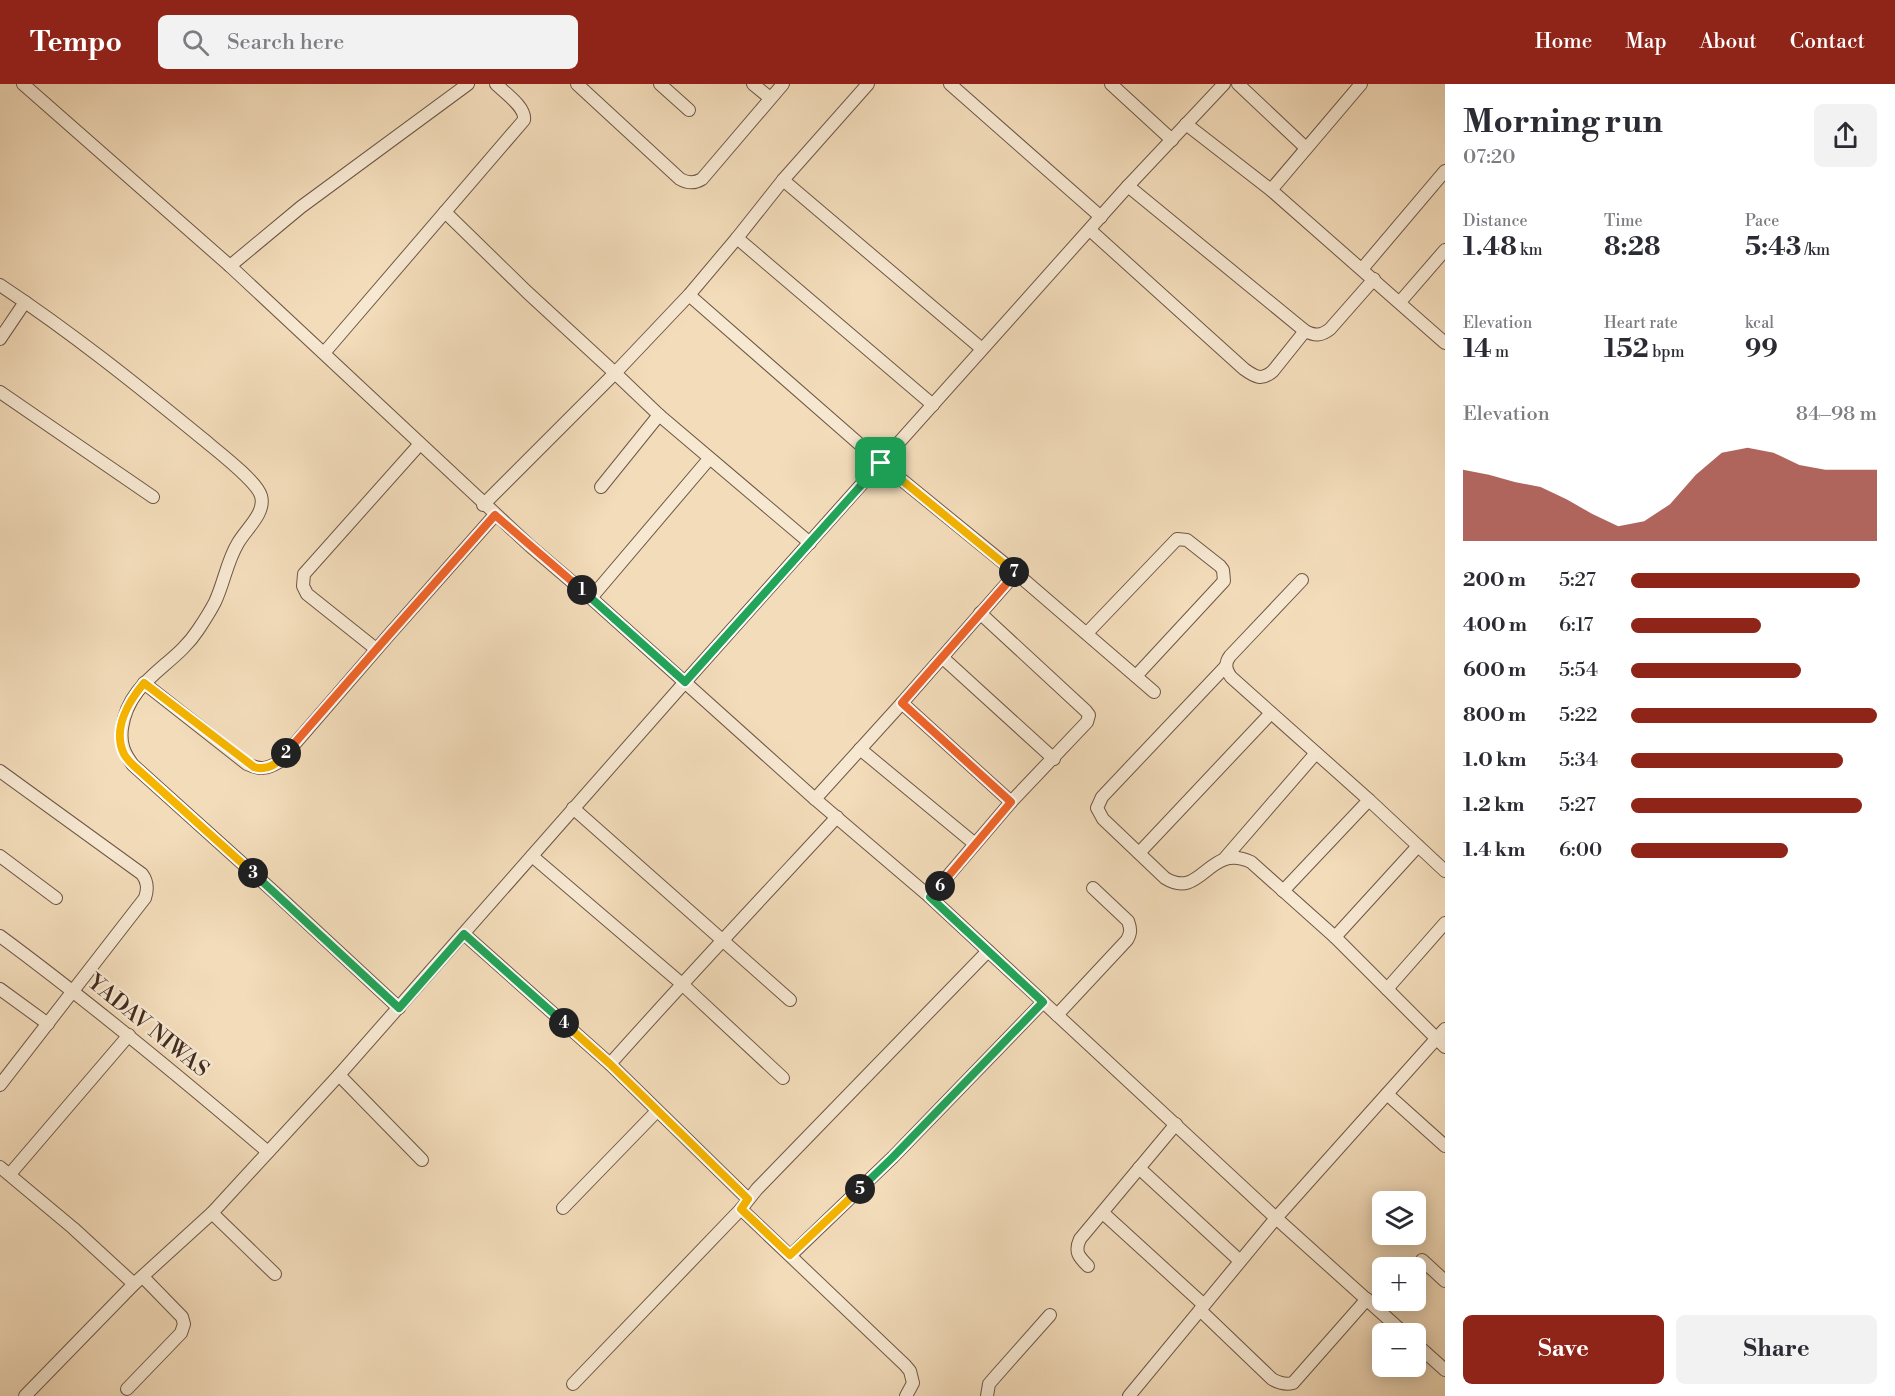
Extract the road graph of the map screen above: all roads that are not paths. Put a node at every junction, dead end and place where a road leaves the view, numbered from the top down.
1 (23, 84) edge
2 (468, 84) edge
3 (496, 84) edge
4 (577, 84) edge
5 (660, 84) edge
6 (753, 84) edge
7 (783, 84) edge
8 (868, 84) edge
9 (950, 84) edge
10 (1111, 84) edge
11 (1224, 84) edge
12 (1238, 84) edge
13 (1355, 86) edge
14 (770, 99) junction
15 (688, 110) dead end
16 (1186, 124) junction
17 (1172, 140) junction
18 (1306, 148) junction
19 (1445, 171) edge
20 (783, 180) junction
21 (1128, 186) junction
22 (1270, 190) junction
23 (445, 212) junction
24 (1101, 217) junction
25 (1090, 230) junction
26 (737, 238) junction
27 (1445, 250) edge
28 (230, 266) junction
29 (1362, 269) junction
30 (1374, 279) junction
31 (0, 285) edge
32 (689, 295) junction
33 (26, 302) junction
34 (1400, 302) junction
35 (1305, 331) junction
36 (0, 339) edge
37 (1445, 344) edge
38 (982, 349) junction
39 (324, 353) junction
40 (615, 373) junction
41 (0, 392) edge
42 (933, 405) junction
43 (659, 415) junction
44 (420, 445) junction
45 (709, 459) junction
46 (881, 463) junction
47 (601, 487) dead end
48 (153, 497) dead end
49 (483, 505) junction
50 (495, 515) junction
51 (810, 543) junction
52 (1016, 573) junction
53 (1302, 580) dead end
54 (591, 598) junction
55 (980, 613) junction
56 (1087, 633) junction
57 (376, 649) junction
58 (943, 658) junction
59 (1226, 666) junction
60 (1136, 676) junction
61 (685, 682) junction
62 (144, 683) junction
63 (1154, 692) dead end
64 (902, 703) junction
65 (1271, 713) junction
66 (860, 749) junction
67 (1316, 753) junction
68 (1054, 759) junction
69 (0, 771) edge
70 (815, 799) junction
71 (1369, 800) junction
72 (1011, 802) junction
73 (573, 808) junction
74 (837, 817) junction
75 (975, 844) junction
76 (1419, 846) junction
77 (1139, 853) junction
78 (0, 856) edge
79 (532, 856) junction
80 (1225, 858) junction
81 (1445, 871) edge
82 (1093, 888) dead end
83 (1283, 891) junction
84 (930, 897) junction
85 (56, 898) dead end
86 (1445, 923) edge
87 (464, 934) junction
88 (0, 936) edge
89 (1335, 938) junction
90 (724, 940) junction
91 (988, 951) junction
92 (682, 984) junction
93 (0, 989) edge
94 (74, 990) junction
95 (1387, 990) junction
96 (790, 1000) dead end
97 (1043, 1002) junction
98 (399, 1008) junction
99 (1057, 1015) junction
100 (48, 1024) junction
101 (129, 1035) junction
102 (1442, 1038) edge
103 (610, 1064) junction
104 (339, 1075) junction
105 (783, 1078) dead end
106 (0, 1085) edge
107 (1387, 1094) junction
108 (657, 1111) junction
109 (1176, 1124) junction
110 (1445, 1146) edge
111 (268, 1152) junction
112 (422, 1161) dead end
113 (1139, 1168) junction
114 (5, 1171) edge
115 (744, 1204) junction
116 (563, 1208) dead end
117 (212, 1213) junction
118 (1103, 1213) junction
119 (1276, 1218) junction
120 (790, 1255) junction
121 (1240, 1261) junction
122 (1426, 1264) edge
123 (1088, 1266) dead end
124 (275, 1274) dead end
125 (139, 1280) junction
126 (1445, 1281) edge
127 (1367, 1299) junction
128 (1202, 1307) junction
129 (1050, 1315) dead end
130 (1393, 1323) edge
131 (1426, 1353) edge
132 (1445, 1370) edge
133 (573, 1384) dead end
134 (127, 1389) dead end
135 (25, 1396) edge
136 (906, 1396) edge
137 (987, 1396) edge
138 (1129, 1396) edge

1 - 28 street
2 - 28 street
3 - 23 street
4 - 14 street
5 - 15 street
6 - 14 street
7 - 14 street
8 - 20 street
9 - 24 street
10 - 17 street
11 - 16 street
12 - 18 street
13 - 18 street
16 - 17 street
16 - 22 street
17 - 21 street
18 - 22 street
19 - 29 street
20 - 26 street
20 - 38 street
21 - 24 street
21 - 35 street
22 - 29 street
23 - 39 street
23 - 40 street
24 - 25 street
25 - 35 street
25 - 38 street
26 - 32 street
26 - 42 street
27 - 34 street
28 - 39 street
29 - 30 street
30 - 34 street
30 - 35 street
31 - 33 street
32 - 40 street
32 - 46 street
33 - 36 street
33 - 62 street
34 - 37 street
38 - 42 street
39 - 44 street
40 - 43 street
40 - 49 street
41 - 48 street
42 - 46 street
43 - 45 street
43 - 47 street
44 - 49 street
44 - 57 street
45 - 51 street
45 - 54 street
46 - 51 street
46 - 52 street
49 - 50 street
50 - 54 street
50 - 57 street
51 - 61 street
52 - 55 street
52 - 56 street
53 - 59 street
54 - 61 street
55 - 58 street
55 - 68 street
56 - 60 street
56 - 60 street
57 - 62 street
58 - 64 street
58 - 68 street
59 - 65 street
59 - 77 street
60 - 63 street
61 - 70 street
61 - 73 street
62 - 98 street
64 - 66 street
64 - 72 street
65 - 67 street
65 - 77 street
66 - 70 street
66 - 75 street
67 - 71 street
67 - 80 street
68 - 72 street
69 - 94 street
70 - 74 street
71 - 76 street
71 - 83 street
72 - 75 street
73 - 79 street
73 - 90 street
74 - 84 street
74 - 90 street
75 - 84 street
76 - 81 street
76 - 89 street
77 - 80 street
78 - 85 street
79 - 87 street
79 - 92 street
80 - 83 street
82 - 99 street
83 - 89 street
84 - 91 street
86 - 95 street
87 - 98 street
87 - 103 street
88 - 94 street, YADAV NIWAS
89 - 95 street
90 - 92 street
90 - 96 street
91 - 97 street
91 - 115 street
92 - 103 street
92 - 105 street
93 - 100 street
94 - 100 street
94 - 101 street, YADAV NIWAS
95 - 102 street
97 - 99 street
97 - 120 street
98 - 104 street
99 - 109 street
100 - 106 street
101 - 111 street, YADAV NIWAS
101 - 114 street
102 - 107 street
103 - 108 street
104 - 111 street
104 - 112 street
107 - 110 street
107 - 119 street
108 - 115 street
108 - 116 street
109 - 113 street
109 - 119 street
111 - 117 street
113 - 118 street
113 - 121 street
114 - 125 street
115 - 120 street
115 - 133 street
117 - 124 street
117 - 125 street
118 - 123 street
118 - 128 street
119 - 121 street
119 - 127 street
120 - 136 street
121 - 128 street
122 - 126 street
125 - 134 street
125 - 135 street
127 - 128 street
127 - 130 street
128 - 138 street
129 - 137 street
131 - 132 street

